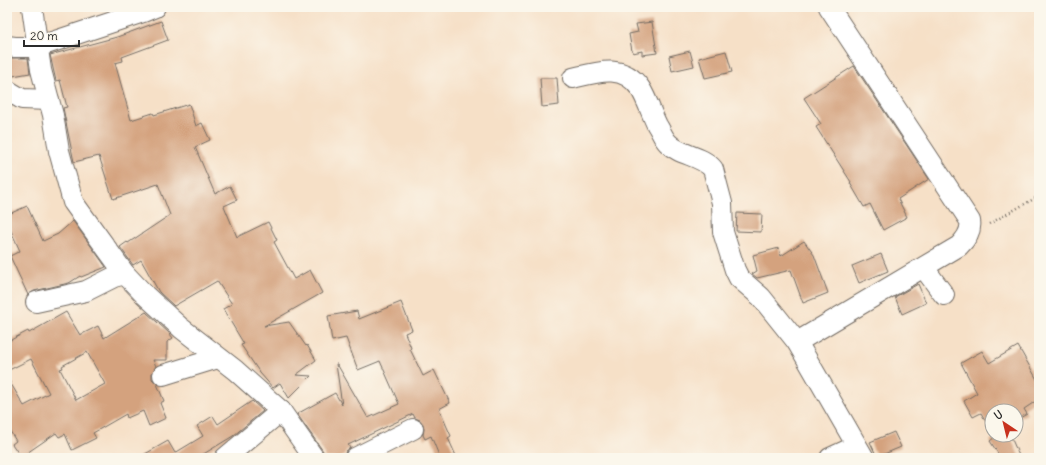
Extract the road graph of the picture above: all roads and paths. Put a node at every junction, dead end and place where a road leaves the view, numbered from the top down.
1 (32, 7) edge
2 (155, 7) edge
3 (829, 7) edge
4 (7, 46) edge
5 (37, 47) junction
6 (573, 78) dead end
7 (7, 90) edge
8 (49, 100) junction
9 (1039, 196) edge
10 (968, 235) junction
11 (924, 268) junction
12 (125, 274) junction
13 (944, 296) dead end
14 (36, 302) dead end
15 (797, 342) junction
16 (218, 358) junction
17 (163, 375) dead end
18 (280, 411) junction
19 (413, 429) dead end
20 (860, 452) edge
21 (232, 456) edge
22 (314, 458) edge
23 (355, 458) edge
24 (830, 458) edge

1 - 5 street
2 - 5 street
3 - 10 street
4 - 5 street
5 - 8 street
6 - 15 street
7 - 8 street
8 - 12 street
9 - 10 path
10 - 11 street
11 - 13 street
11 - 15 street
12 - 14 street
12 - 16 street
15 - 20 street
16 - 17 street
16 - 18 street
18 - 21 street
18 - 22 street
19 - 23 street
20 - 24 street

